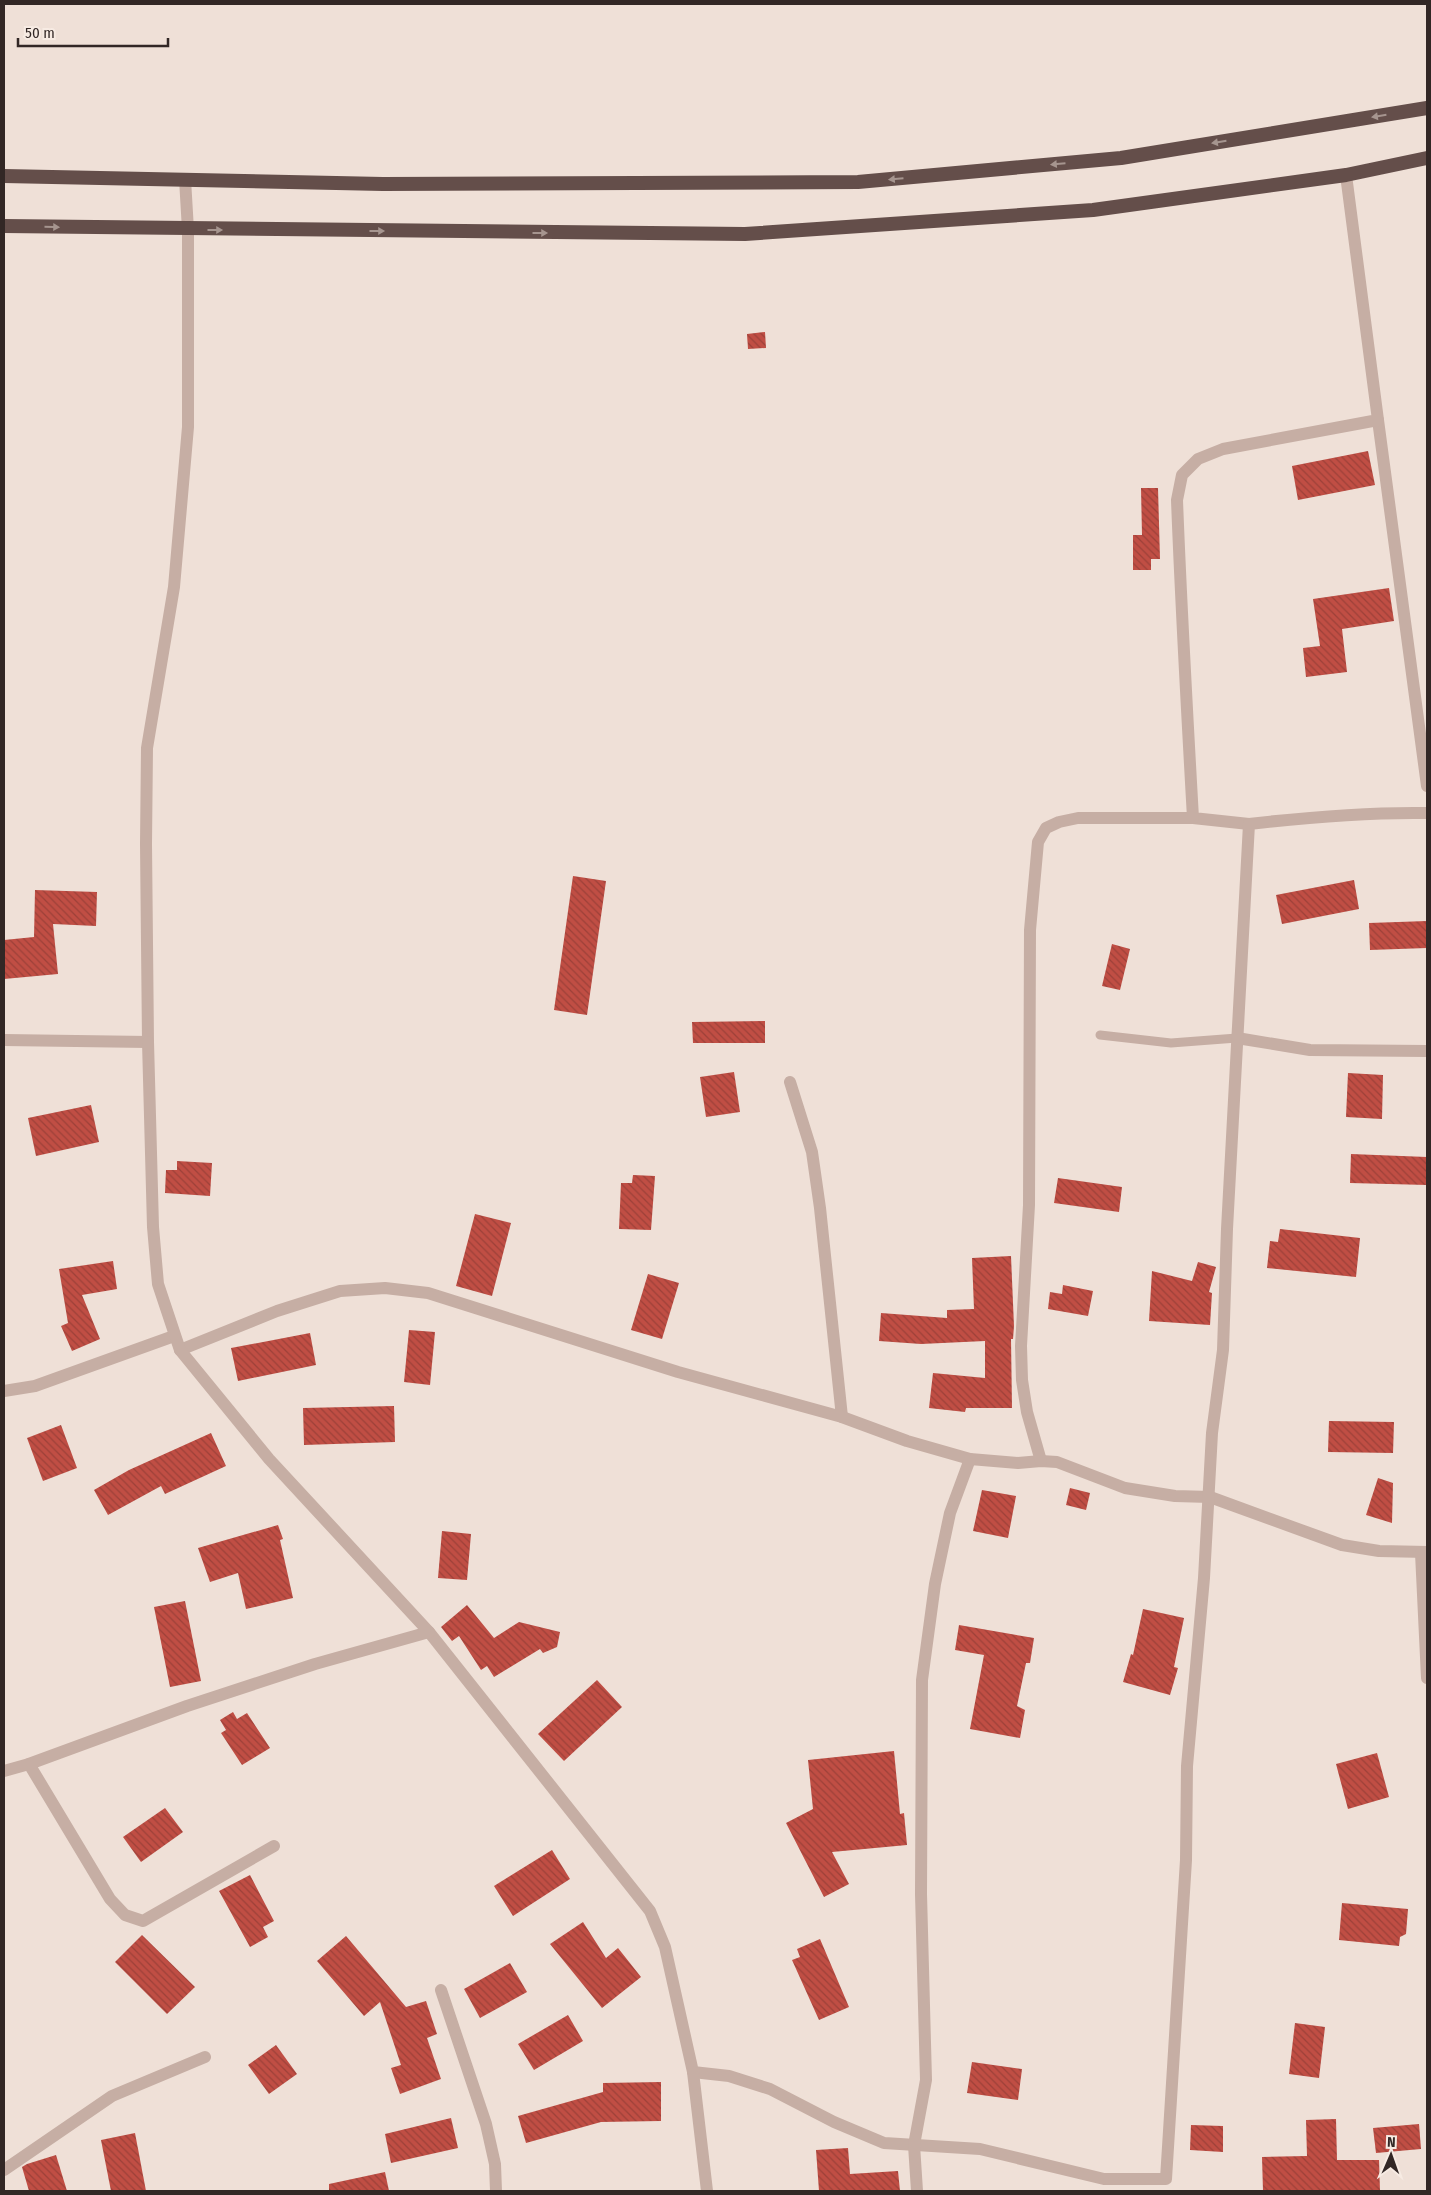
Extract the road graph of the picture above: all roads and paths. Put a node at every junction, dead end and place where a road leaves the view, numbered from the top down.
1 (1427, 108) edge
2 (1427, 158) edge
3 (1346, 174) junction
4 (4, 176) edge
5 (185, 179) junction
6 (4, 226) edge
7 (188, 230) junction
8 (1378, 420) junction
9 (1427, 786) edge
10 (1427, 814) edge
11 (1193, 818) junction
12 (1249, 824) junction
13 (1100, 1035) dead end
14 (1236, 1038) junction
15 (4, 1040) edge
16 (148, 1042) junction
17 (1427, 1051) edge
18 (790, 1082) dead end
19 (174, 1336) junction
20 (180, 1350) junction
21 (4, 1391) edge
22 (842, 1417) junction
23 (970, 1459) junction
24 (1041, 1461) junction
25 (1210, 1498) junction
26 (1424, 1553) edge
27 (429, 1632) junction
28 (1427, 1678) edge
29 (29, 1764) junction
30 (4, 1771) edge
31 (274, 1846) dead end
32 (441, 1990) dead end
33 (205, 2057) dead end
34 (693, 2072) junction
35 (914, 2145) junction
36 (4, 2170) edge
37 (1166, 2185) edge
38 (496, 2191) edge
39 (707, 2191) edge
40 (917, 2191) edge

1 -> 5 highway
2 - 3 highway
7 -> 3 highway
3 - 8 street
4 - 5 highway
5 - 7 street
6 -> 7 highway
7 - 16 street
8 - 9 street
8 - 11 street
10 - 12 street
11 - 12 street
11 - 24 street
12 - 14 street
13 - 14 lane
14 - 17 street
14 - 25 street
15 - 16 street
16 - 19 street
18 - 22 street
19 - 20 street
19 - 21 street
20 - 22 street
20 - 27 street
22 - 23 street
23 - 24 street
23 - 35 street
24 - 25 street
25 - 26 street
25 - 37 street
26 - 28 street
27 - 29 street
27 - 34 street
29 - 30 street
29 - 31 street
32 - 38 street
33 - 36 street
34 - 35 street
34 - 39 street
35 - 37 street
35 - 40 street

